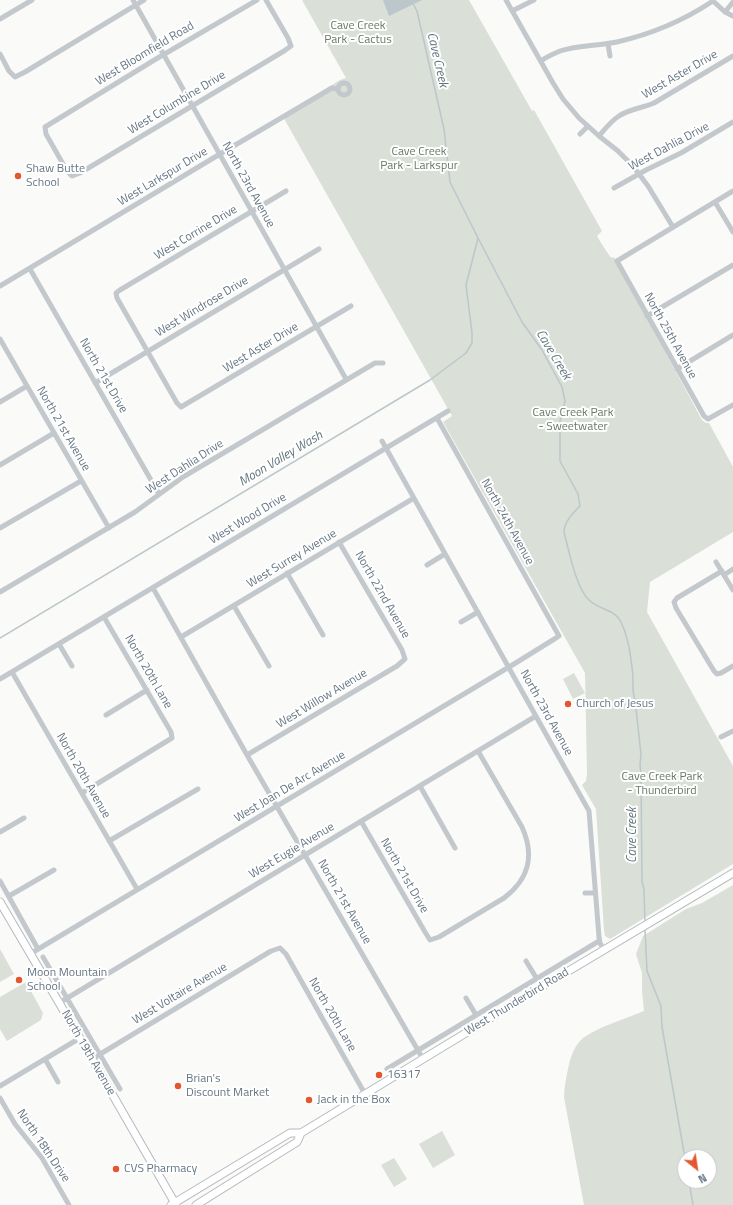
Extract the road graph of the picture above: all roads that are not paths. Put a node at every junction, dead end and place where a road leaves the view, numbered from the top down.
1 (32, 0) edge
2 (144, 0) edge
3 (257, 0) edge
4 (266, 0) edge
5 (506, 0) edge
6 (534, 0) edge
7 (712, 1) edge
8 (733, 2) edge
9 (134, 3) edge
10 (512, 11) junction
11 (725, 12) junction
12 (733, 16) edge
13 (0, 19) edge
14 (608, 44) junction
15 (0, 54) edge
16 (164, 54) junction
17 (610, 56) dead end
18 (733, 56) edge
19 (540, 61) junction
20 (337, 89) dead end
21 (192, 105) junction
22 (733, 122) edge
23 (588, 126) junction
24 (580, 134) dead end
25 (599, 136) junction
26 (220, 154) junction
27 (640, 174) junction
28 (72, 176) joint
29 (614, 188) dead end
30 (286, 190) dead end
31 (733, 192) edge
32 (715, 202) junction
33 (252, 211) junction
34 (673, 227) junction
35 (733, 232) edge
36 (319, 249) dead end
37 (733, 265) edge
38 (30, 269) junction
39 (285, 270) junction
40 (0, 286) edge
41 (351, 306) dead end
42 (648, 316) junction
43 (316, 326) junction
44 (733, 335) edge
45 (0, 339) edge
46 (148, 352) junction
47 (383, 363) dead end
48 (677, 369) junction
49 (346, 379) junction
50 (95, 383) junction
51 (27, 386) junction
52 (0, 402) edge
53 (733, 405) edge
54 (448, 411) dead end
55 (437, 418) junction
56 (54, 433) junction
57 (382, 440) dead end
58 (386, 448) junction
59 (0, 465) edge
60 (81, 481) junction
61 (159, 494) junction
62 (414, 498) junction
63 (0, 528) edge
64 (108, 528) junction
65 (339, 542) junction
66 (445, 554) junction
67 (716, 562) dead end
68 (427, 565) dead end
69 (733, 569) edge
70 (287, 573) junction
71 (723, 573) junction
72 (153, 588) junction
73 (733, 590) edge
74 (0, 592) edge
75 (234, 606) junction
76 (478, 612) junction
77 (104, 617) junction
78 (461, 622) dead end
79 (323, 635) dead end
80 (559, 636) joint
81 (181, 637) junction
82 (59, 644) junction
83 (406, 660) joint
84 (72, 666) dead end
85 (269, 666) dead end
86 (733, 666) edge
87 (509, 667) junction
88 (12, 672) junction
89 (0, 679) edge
90 (147, 690) junction
91 (106, 715) dead end
92 (536, 716) junction
93 (733, 731) edge
94 (721, 738) dead end
95 (478, 751) junction
96 (247, 755) junction
97 (420, 786) junction
98 (198, 788) dead end
99 (82, 793) junction
100 (277, 806) junction
101 (24, 818) dead end
102 (361, 821) junction
103 (0, 832) edge
104 (110, 842) junction
105 (455, 848) dead end
106 (305, 855) junction
107 (54, 870) dead end
108 (733, 873) edge
109 (0, 881) edge
110 (137, 889) junction
111 (585, 893) dead end
112 (596, 893) junction
113 (9, 896) junction
114 (0, 902) edge
115 (3, 914) edge
116 (599, 941) junction
117 (280, 948) joint
118 (38, 949) junction
119 (604, 950) junction
120 (30, 954) junction
121 (44, 957) dead end
122 (526, 961) dead end
123 (537, 979) junction
124 (67, 998) junction
125 (466, 998) dead end
126 (59, 1002) junction
127 (476, 1015) junction
128 (80, 1038) junction
129 (417, 1051) junction
130 (100, 1054) junction
131 (45, 1059) junction
132 (92, 1059) junction
133 (423, 1059) junction
134 (387, 1069) dead end
135 (58, 1082) dead end
136 (0, 1086) edge
137 (120, 1089) dead end
138 (365, 1094) junction
139 (0, 1098) edge
140 (301, 1133) junction
141 (174, 1204) edge
142 (69, 1205) edge
143 (196, 1205) edge

1 - 13 street
2 - 9 street
3 - 16 street, West Bloomfield Road
4 - 21 street, West Columbine Drive
5 - 10 street
6 - 10 street
7 - 11 street
7 - 14 street
8 - 11 street
9 - 15 street
9 - 16 street, North 23rd Avenue
10 - 19 street
11 - 12 street
14 - 17 street
14 - 19 street
16 - 21 street, North 23rd Avenue
16 - 28 street, West Bloomfield Road
18 - 25 street, West Aster Drive
19 - 23 street
20 - 26 street, West Larkspur Drive
21 - 26 street, North 23rd Avenue
21 - 28 street, West Columbine Drive
22 - 27 street, West Dahlia Drive
23 - 24 street
23 - 25 street
25 - 27 street
26 - 33 street, North 23rd Avenue
26 - 38 street, West Larkspur Drive
27 - 29 street, West Dahlia Drive
27 - 34 street
30 - 33 street, West Corrine Drive
31 - 32 street
32 - 34 street
32 - 35 street
33 - 39 street, North 23rd Avenue
33 - 46 street, West Corrine Drive
34 - 42 street, North 25th Avenue
36 - 39 street, West Windrose Drive
37 - 42 street
38 - 40 street, West Larkspur Drive
38 - 50 street, North 21st Drive
39 - 43 street, North 23rd Avenue
39 - 46 street, West Windrose Drive
41 - 43 street, West Aster Drive
42 - 48 street, North 25th Avenue
43 - 46 street, West Aster Drive
43 - 49 street, North 23rd Avenue
44 - 48 street
45 - 51 street, North 21st Avenue
46 - 50 street, West Windrose Drive
47 - 49 street, West Dahlia Drive
48 - 53 street, North 25th Avenue
49 - 61 street, West Dahlia Drive
50 - 61 street, North 21st Drive
51 - 52 street
51 - 56 street, North 21st Avenue
54 - 55 street, West Wood Drive
55 - 58 street, West Wood Drive
55 - 80 street, North 24th Avenue
56 - 59 street
56 - 60 street, North 21st Avenue
57 - 58 street, North 23rd Avenue
58 - 62 street, North 23rd Avenue
58 - 72 street, West Wood Drive
60 - 63 street
60 - 64 street, North 21st Avenue
61 - 64 street, West Dahlia Drive
62 - 65 street, West Surrey Avenue
62 - 66 street, North 23rd Avenue
64 - 74 street, West Dahlia Drive
65 - 70 street, West Surrey Avenue
65 - 83 street, North 22nd Avenue
66 - 68 street
66 - 76 street, North 23rd Avenue
67 - 71 street
69 - 71 street
70 - 75 street, West Surrey Avenue
70 - 79 street
71 - 73 street
71 - 86 street
72 - 77 street, West Wood Drive
72 - 81 street, North 21st Avenue
75 - 81 street, West Surrey Avenue
75 - 85 street
76 - 78 street
76 - 87 street, North 23rd Avenue
77 - 82 street, West Wood Drive
77 - 90 street, North 20th Lane
80 - 87 street, West Joan De Arc Avenue
81 - 96 street, North 21st Avenue
82 - 84 street
82 - 88 street, West Wood Drive
83 - 96 street, West Willow Avenue
87 - 92 street, North 23rd Avenue
87 - 100 street, West Joan De Arc Avenue
88 - 89 street, West Wood Drive
88 - 99 street, North 20th Avenue
90 - 91 street
90 - 99 street, North 20th Lane
92 - 95 street, West Eugie Avenue
92 - 112 street, North 23rd Avenue
93 - 94 street
95 - 97 street, West Eugie Avenue
95 - 102 street, North 21st Drive
96 - 100 street, North 21st Avenue
97 - 102 street, West Eugie Avenue
97 - 105 street
98 - 104 street
99 - 104 street, North 20th Avenue
100 - 106 street, North 21st Avenue
100 - 110 street, West Joan De Arc Avenue
101 - 103 street
102 - 106 street, West Eugie Avenue
104 - 110 street, North 20th Avenue
106 - 124 street, West Eugie Avenue
106 - 129 street, North 21st Avenue
107 - 113 street
108 - 119 main road, West Thunderbird Road
109 - 113 street
110 - 118 street, West Joan De Arc Avenue
111 - 112 street
112 - 116 street, North 23rd Avenue
113 - 118 street
114 - 115 main road, North 19th Avenue
115 - 120 main road, North 19th Avenue
116 - 119 street, North 23rd Avenue
116 - 123 street, West Thunderbird Road
117 - 130 street, West Voltaire Avenue
117 - 138 street, North 20th Lane
118 - 120 street, West Joan De Arc Avenue
119 - 133 main road, West Thunderbird Road
120 - 126 main road, North 19th Avenue
121 - 124 street, North 19th Avenue
122 - 123 street, West Thunderbird Road
123 - 127 street, West Thunderbird Road
124 - 126 street, West Eugie Avenue
124 - 130 street, North 19th Avenue
125 - 127 street, West Thunderbird Road
126 - 128 main road, North 19th Avenue
127 - 129 street, West Thunderbird Road
128 - 131 street
128 - 132 main road, North 19th Avenue
129 - 133 street, North 21st Avenue
129 - 134 street, West Thunderbird Road
130 - 132 street, West Voltaire Avenue
130 - 137 street, North 19th Avenue
131 - 135 street
131 - 136 street
132 - 141 main road, North 19th Avenue
133 - 138 main road, West Thunderbird Road
138 - 140 main road, West Thunderbird Road
139 - 142 street, North 18th Drive
140 - 141 main road, West Thunderbird Road
140 - 143 main road, West Thunderbird Road

